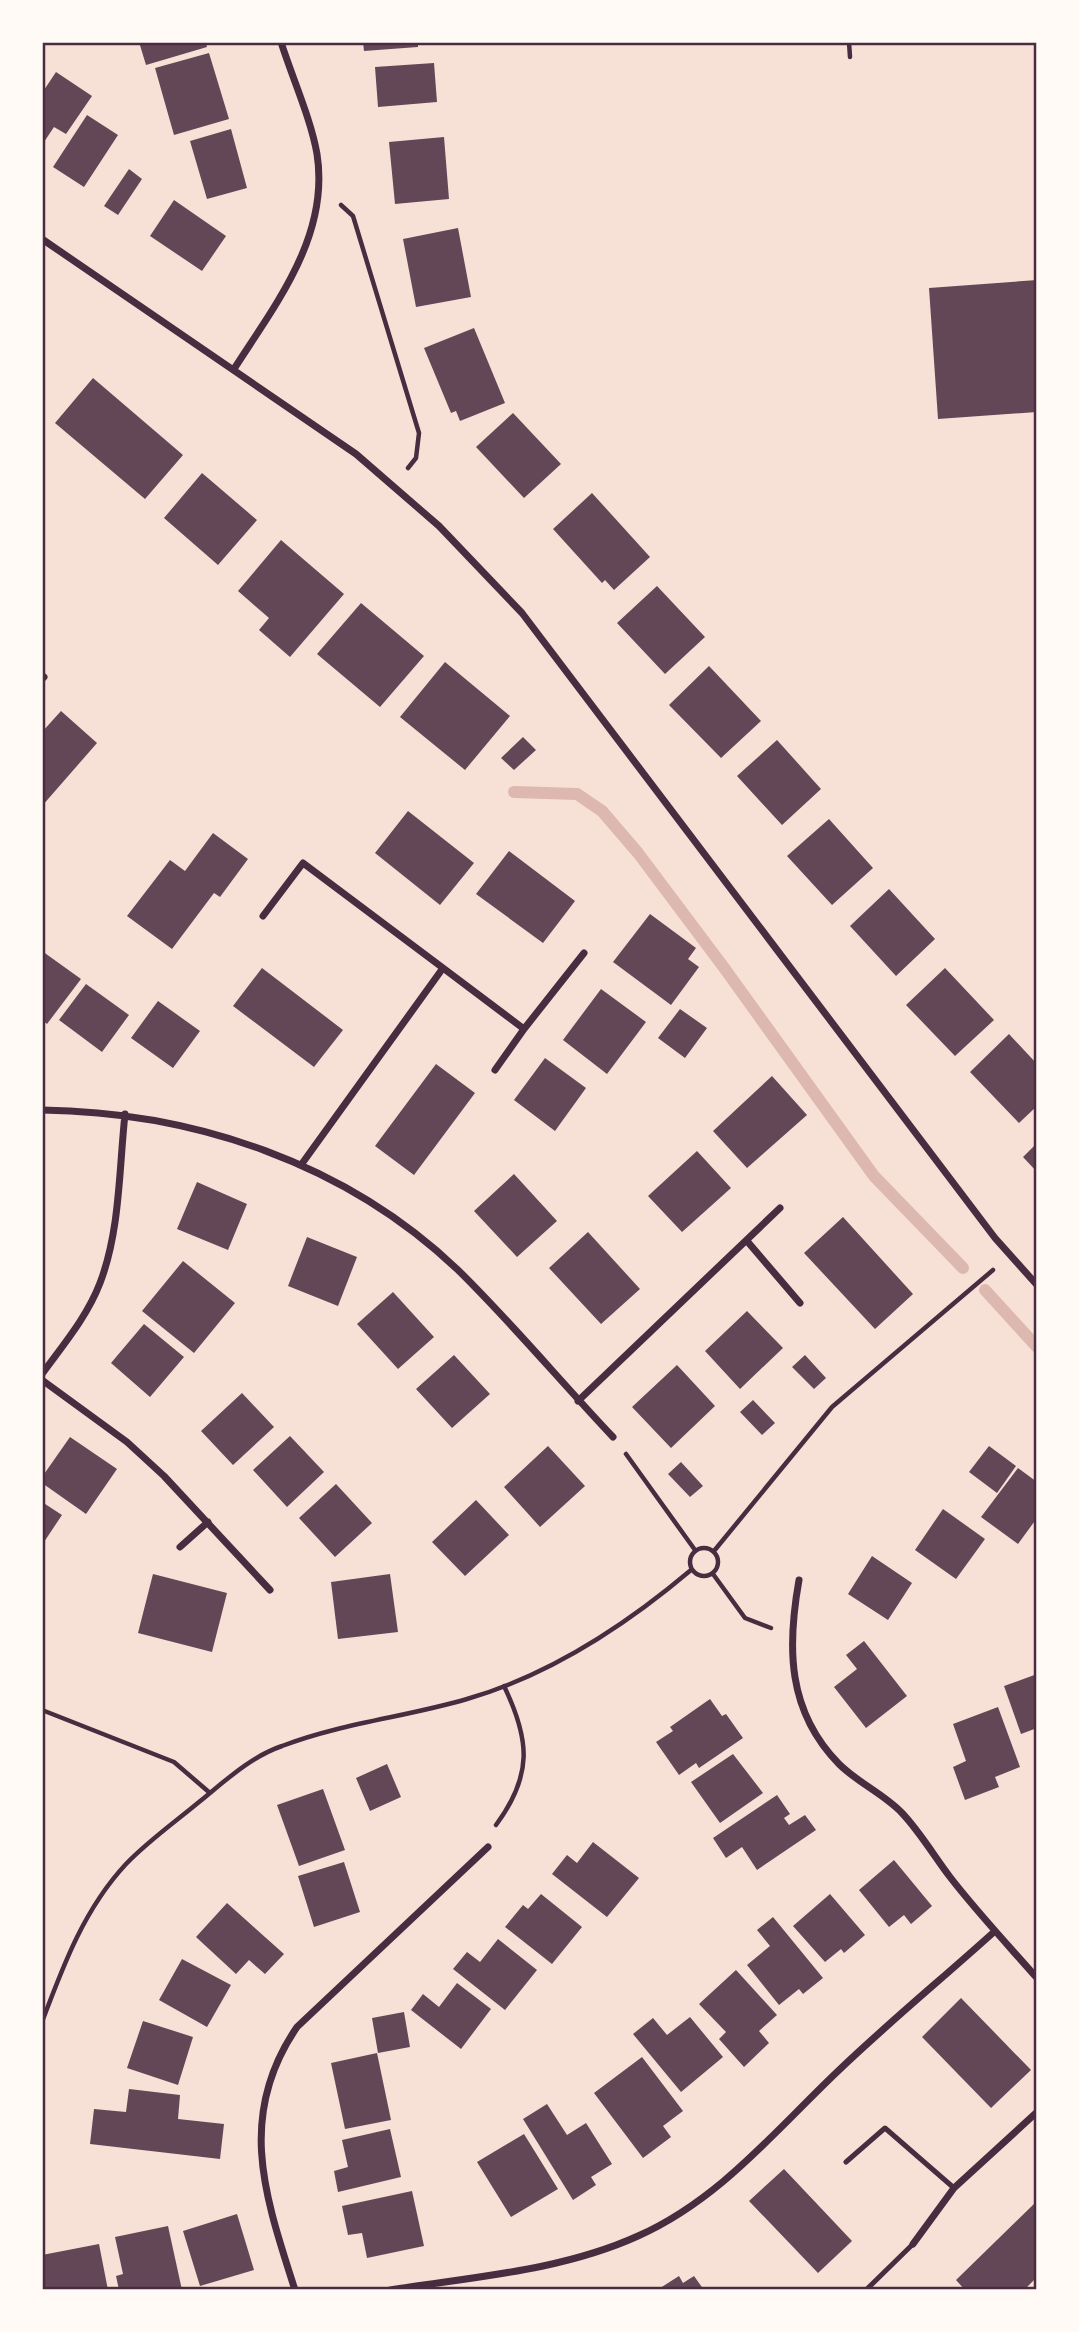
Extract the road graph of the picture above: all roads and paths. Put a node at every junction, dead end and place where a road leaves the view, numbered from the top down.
1 (281, 42) edge
2 (849, 42) edge
3 (850, 57) dead end
4 (319, 185) junction
5 (42, 239) edge
6 (234, 369) junction
7 (395, 486) junction
8 (263, 916) dead end
9 (584, 953) dead end
10 (443, 968) junction
11 (524, 1029) junction
12 (495, 1070) dead end
13 (42, 1110) edge
14 (125, 1114) junction
15 (301, 1165) junction
16 (780, 1208) dead end
17 (747, 1241) junction
18 (1009, 1256) junction
19 (1037, 1285) edge
20 (800, 1303) dead end
21 (42, 1374) edge
22 (42, 1380) edge
23 (578, 1401) junction
24 (613, 1437) joint
25 (208, 1522) junction
26 (180, 1547) dead end
27 (695, 1550) junction
28 (714, 1550) junction
29 (691, 1570) junction
30 (713, 1574) junction
31 (799, 1580) dead end
32 (270, 1590) dead end
33 (792, 1635) junction
34 (504, 1686) junction
35 (42, 1710) edge
36 (210, 1793) junction
37 (488, 1847) joint
38 (995, 1931) junction
39 (1037, 1978) edge
40 (42, 2022) edge
41 (1037, 2112) edge
42 (846, 2162) dead end
43 (954, 2188) junction
44 (913, 2244) joint
45 (295, 2290) edge
46 (390, 2290) edge
47 (866, 2290) edge

1 - 4 street
2 - 3 path
4 - 6 street
4 - 7 path
5 - 6 street
6 - 7 street
7 - 18 street
8 - 10 street
9 - 11 street
10 - 11 street
10 - 15 street
11 - 12 street
13 - 14 street
14 - 15 street
14 - 21 street
15 - 23 street
16 - 17 street
17 - 20 street
17 - 23 street
18 - 19 street
18 - 28 path
22 - 25 street
23 - 24 street
24 - 27 path
25 - 26 street
25 - 32 street
27 - 28 path
27 - 29 path
28 - 30 path
29 - 30 path
29 - 34 path
30 - 33 path
31 - 33 street
33 - 38 street
34 - 36 path
34 - 37 path
35 - 36 path
36 - 40 path
37 - 45 street
38 - 39 street
38 - 46 street
41 - 43 street
42 - 43 lane
43 - 44 street
44 - 47 lane

